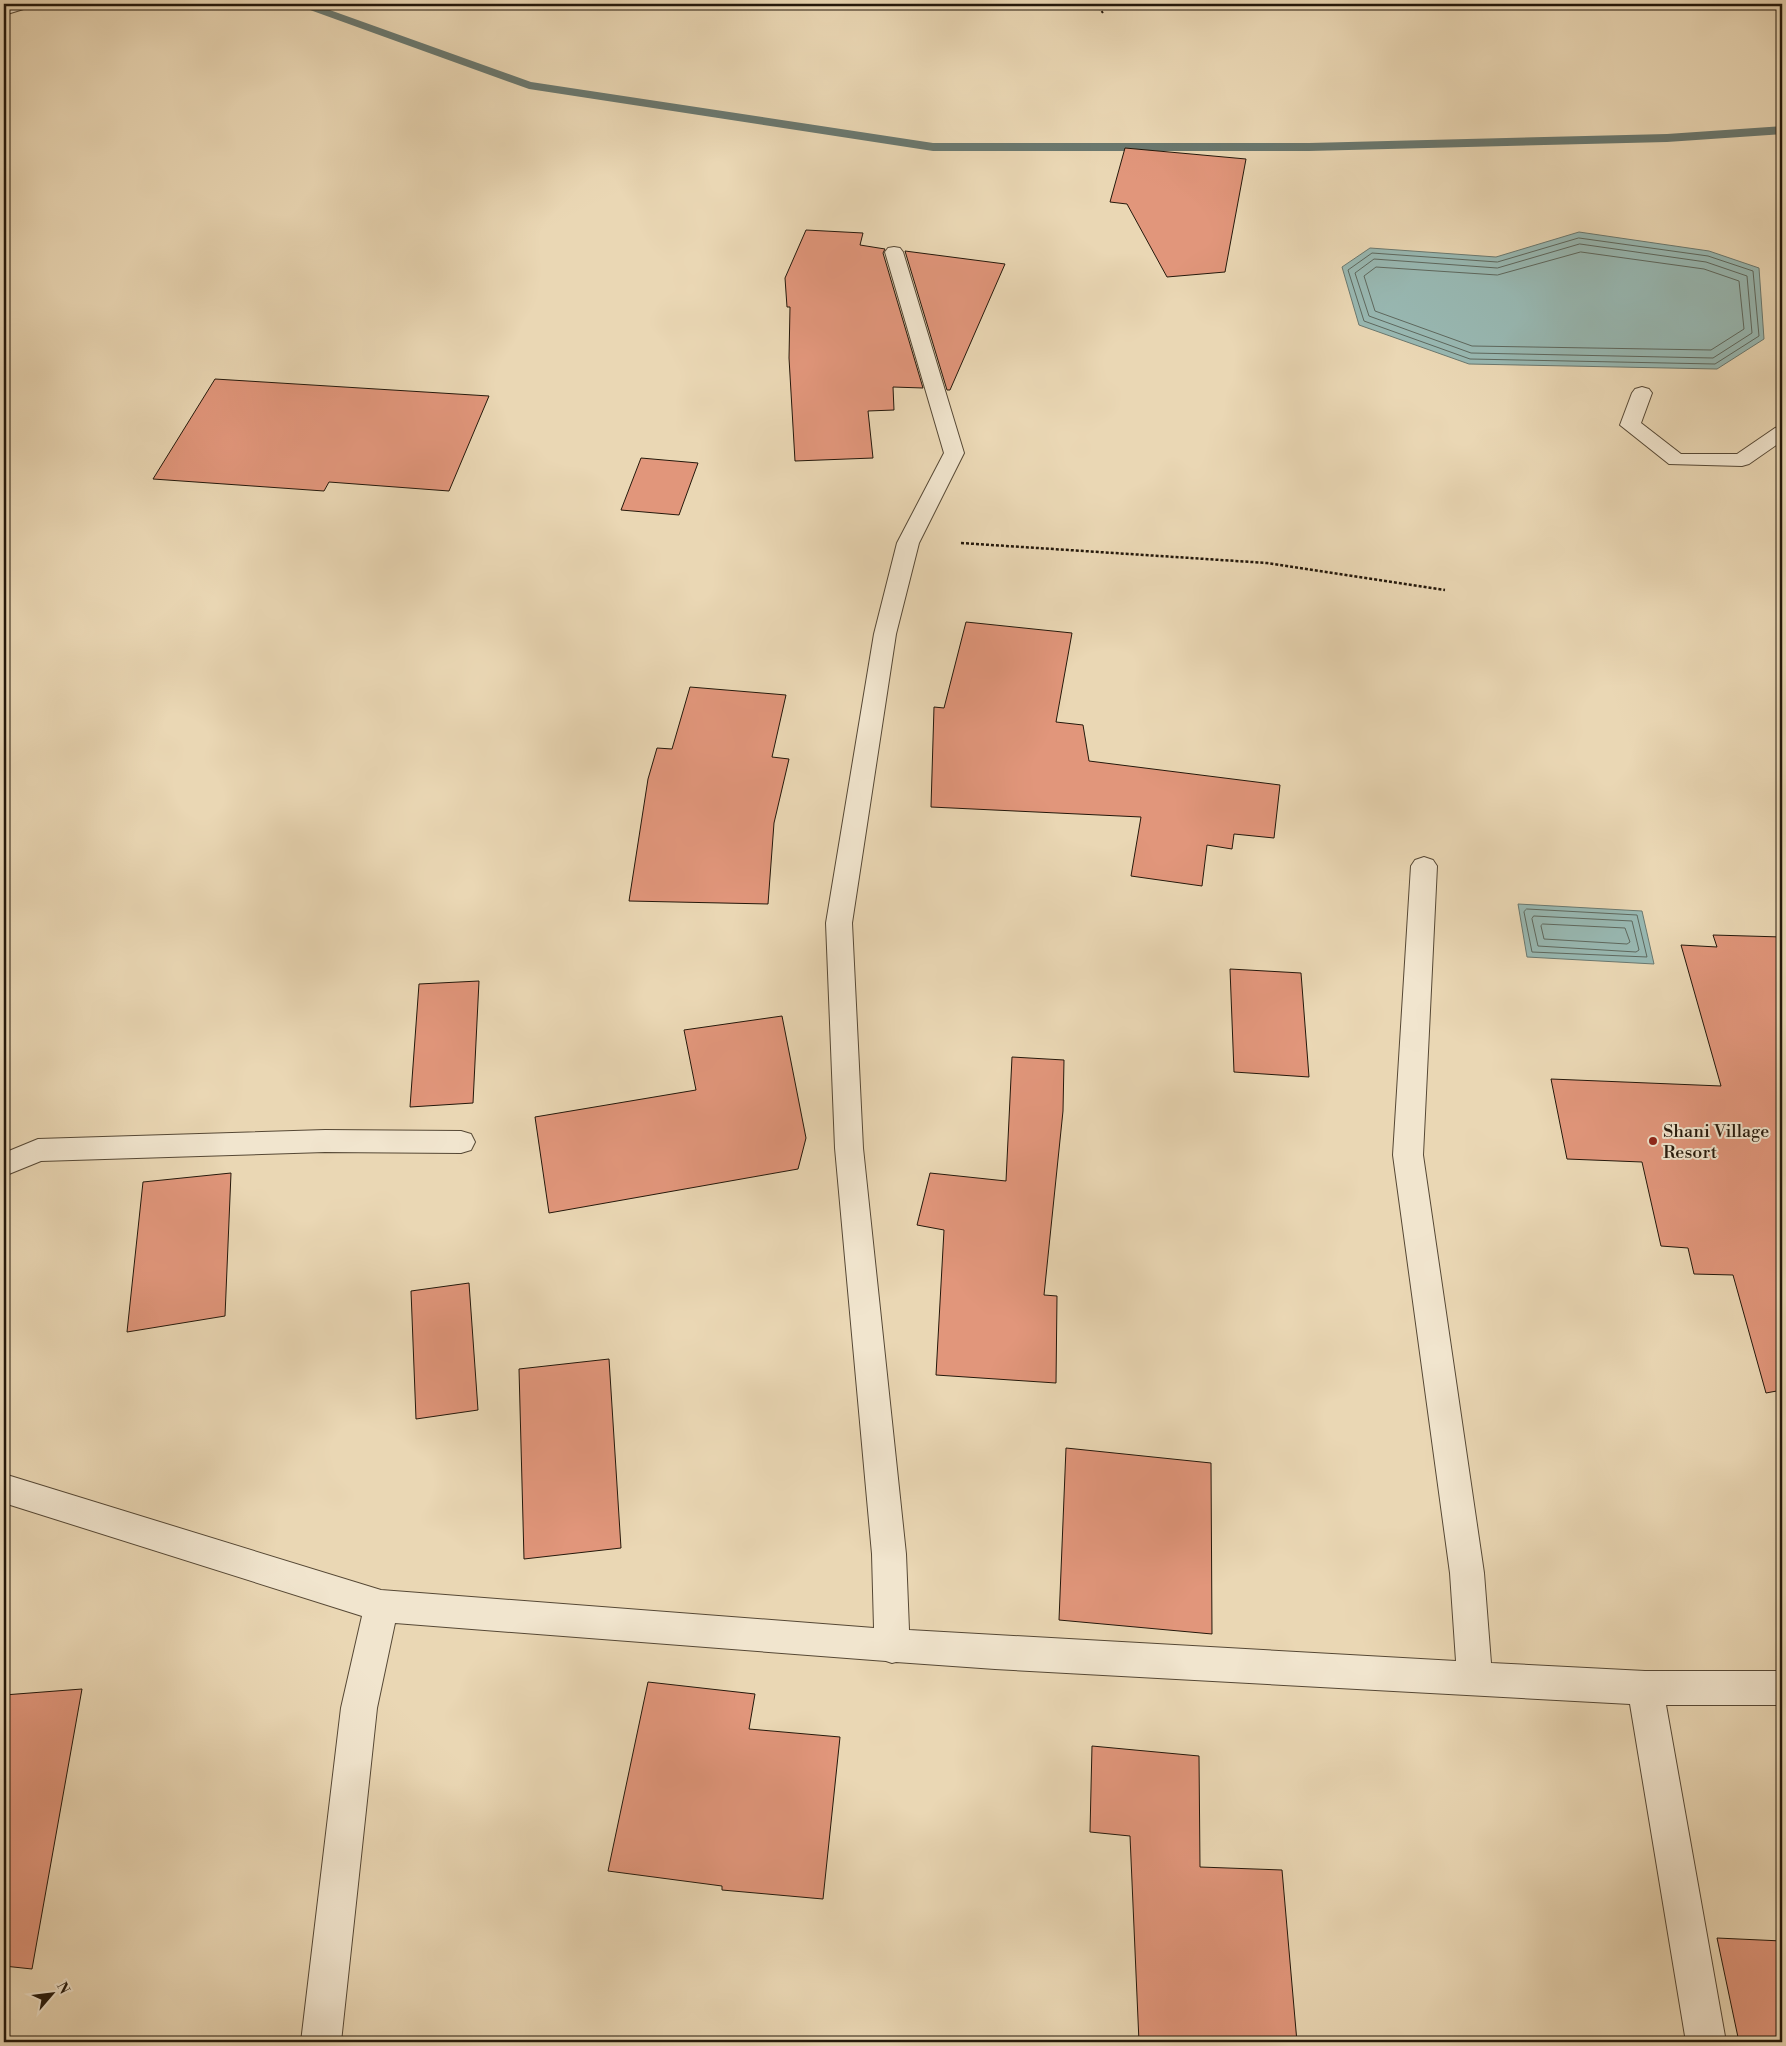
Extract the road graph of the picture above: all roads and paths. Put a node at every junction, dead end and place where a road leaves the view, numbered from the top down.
1 (25, 4) edge
2 (1096, 4) edge
3 (4, 10) edge
4 (1103, 13) dead end
5 (894, 252) dead end
6 (1642, 393) dead end
7 (1782, 432) edge
8 (908, 543) junction
9 (1445, 590) dead end
10 (1424, 866) dead end
11 (461, 1142) dead end
12 (4, 1165) edge
13 (4, 1489) edge
14 (381, 1606) junction
15 (892, 1646) junction
16 (1475, 1679) junction
17 (1645, 1688) junction
18 (1782, 1688) edge
19 (322, 2042) edge
20 (1706, 2042) edge

1 - 3 street
2 - 4 path
5 - 8 street
6 - 7 street
8 - 9 path
8 - 15 street
10 - 16 street
11 - 12 street
13 - 14 street
14 - 15 street
14 - 19 street
15 - 16 street
16 - 17 street
17 - 18 street
17 - 20 street

